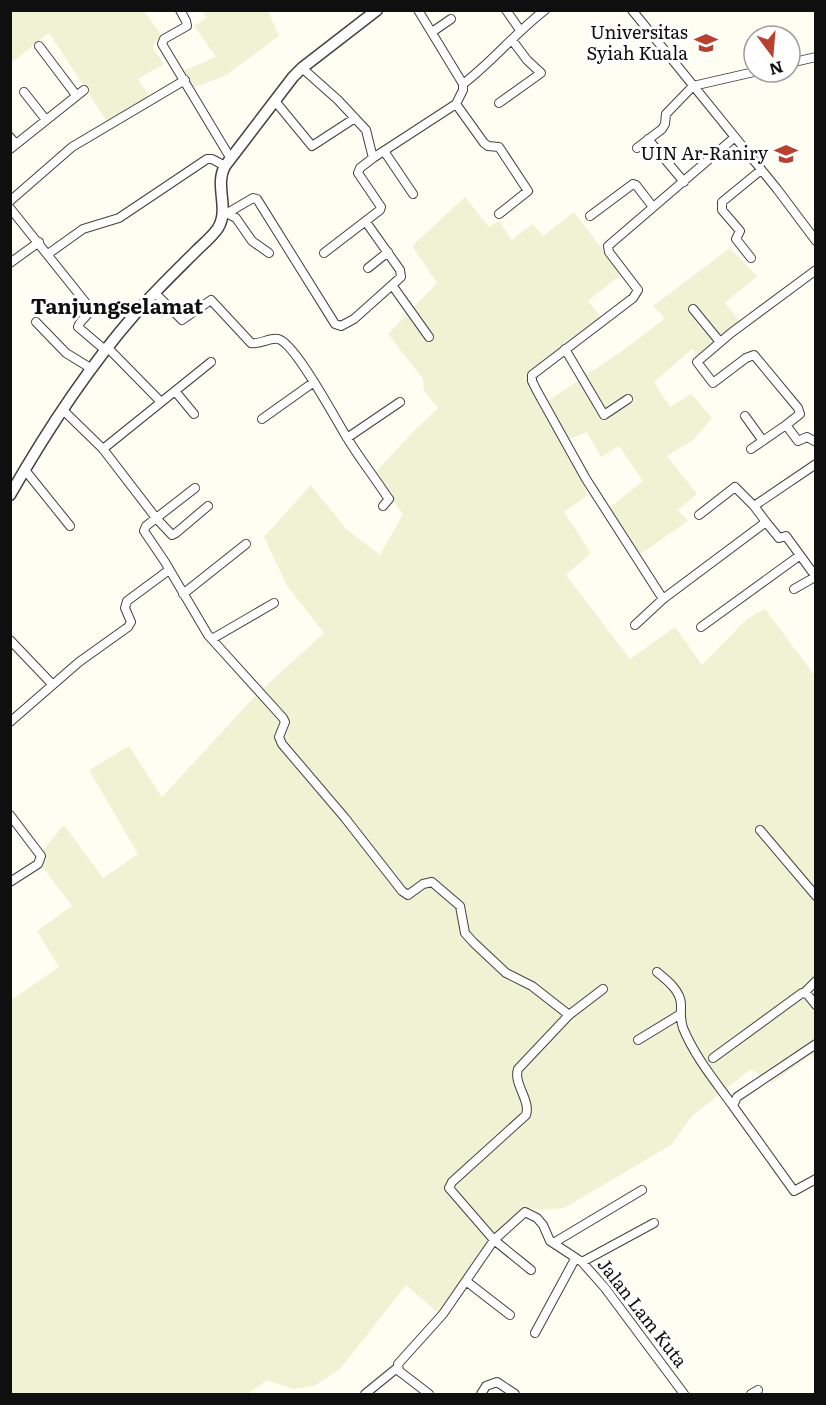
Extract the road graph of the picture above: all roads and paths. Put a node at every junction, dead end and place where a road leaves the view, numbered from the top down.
1 (180, 10) edge
2 (377, 10) edge
3 (418, 10) edge
4 (506, 10) edge
5 (545, 10) edge
6 (632, 10) edge
7 (451, 19) dead end
8 (520, 30) junction
9 (432, 32) junction
10 (512, 40) junction
11 (39, 45) dead end
12 (302, 68) junction
13 (742, 75) edge
14 (184, 80) junction
15 (463, 84) junction
16 (693, 86) junction
17 (24, 92) dead end
18 (275, 101) junction
19 (499, 103) dead end
20 (456, 104) junction
21 (356, 118) junction
22 (45, 120) junction
23 (735, 137) junction
24 (648, 139) junction
25 (12, 144) edge
26 (637, 148) dead end
27 (384, 151) junction
28 (373, 158) junction
29 (228, 163) junction
30 (761, 170) junction
31 (684, 182) junction
32 (412, 194) dead end
33 (10, 201) edge
34 (653, 207) junction
35 (10, 208) edge
36 (226, 214) junction
37 (499, 214) dead end
38 (590, 216) dead end
39 (366, 222) junction
40 (816, 241) edge
41 (39, 242) junction
42 (388, 252) junction
43 (269, 253) dead end
44 (324, 253) dead end
45 (48, 254) junction
46 (751, 258) dead end
47 (10, 263) edge
48 (368, 268) dead end
49 (816, 270) edge
50 (392, 285) junction
51 (154, 293) junction
52 (693, 309) dead end
53 (36, 322) dead end
54 (429, 337) dead end
55 (720, 342) junction
56 (106, 348) junction
57 (565, 349) junction
58 (212, 362) dead end
59 (92, 369) junction
60 (314, 382) junction
61 (175, 391) junction
62 (628, 399) dead end
63 (161, 402) junction
64 (400, 402) dead end
65 (64, 411) junction
66 (194, 414) dead end
67 (744, 416) dead end
68 (262, 419) dead end
69 (786, 425) junction
70 (347, 438) junction
71 (764, 441) junction
72 (816, 442) edge
73 (103, 449) junction
74 (751, 449) dead end
75 (816, 464) edge
76 (25, 470) junction
77 (195, 488) dead end
78 (10, 495) edge
79 (208, 506) dead end
80 (383, 506) dead end
81 (754, 506) junction
82 (699, 515) dead end
83 (156, 518) junction
84 (766, 522) junction
85 (70, 526) dead end
86 (246, 543) dead end
87 (799, 556) junction
88 (169, 570) junction
89 (815, 577) edge
90 (794, 589) dead end
91 (183, 594) junction
92 (663, 599) junction
93 (274, 603) dead end
94 (635, 625) dead end
95 (700, 627) dead end
96 (212, 639) junction
97 (10, 640) edge
98 (52, 684) junction
99 (10, 722) edge
100 (10, 815) edge
101 (760, 830) dead end
102 (10, 882) edge
103 (816, 896) edge
104 (657, 972) dead end
105 (816, 981) edge
106 (603, 989) dead end
107 (805, 992) junction
108 (816, 1005) edge
109 (569, 1015) junction
110 (679, 1015) junction
111 (638, 1040) dead end
112 (816, 1044) edge
113 (713, 1058) dead end
114 (733, 1106) junction
115 (816, 1179) edge
116 (642, 1190) dead end
117 (654, 1223) dead end
118 (494, 1240) junction
119 (555, 1242) junction
120 (578, 1260) junction
121 (531, 1270) dead end
122 (466, 1281) junction
123 (510, 1315) dead end
124 (535, 1334) dead end
125 (397, 1368) junction
126 (365, 1395) edge
127 (429, 1395) edge
128 (481, 1395) edge
129 (515, 1395) edge
130 (684, 1395) edge

1 - 14 street
2 - 12 street
3 - 9 street
4 - 8 street
5 - 8 street
6 - 16 street
7 - 9 street
8 - 10 street
9 - 15 street
10 - 15 street
10 - 19 street
11 - 22 street
12 - 18 street
12 - 21 street
13 - 16 street
14 - 29 street
14 - 33 street
15 - 20 street
16 - 23 street
16 - 24 street
17 - 22 street
18 - 21 street
18 - 29 street
20 - 27 street
20 - 37 street
21 - 28 street
22 - 25 street
23 - 30 street
23 - 31 street
24 - 26 street
24 - 31 street
27 - 28 street
27 - 32 street
28 - 39 street
29 - 36 street
29 - 45 street
30 - 40 street
30 - 46 street
31 - 34 street
34 - 38 street
34 - 57 street
35 - 41 street
36 - 43 street
36 - 50 street
36 - 51 street
39 - 42 street
39 - 44 street
41 - 45 street
41 - 47 street
42 - 48 street
42 - 50 street
45 - 56 street
49 - 55 street
50 - 54 street
51 - 56 street
51 - 60 street
52 - 55 street
53 - 59 street
55 - 69 street
56 - 59 street
56 - 63 street
57 - 62 street
57 - 92 street
58 - 61 street
59 - 65 street
60 - 68 street
60 - 70 street
61 - 63 street
61 - 66 street
63 - 73 street
64 - 70 street
65 - 73 street
65 - 76 street
67 - 71 street
69 - 71 street
69 - 72 street
70 - 80 street
71 - 74 street
73 - 83 street
75 - 81 street
76 - 78 street
76 - 85 street
77 - 83 street
79 - 83 street
81 - 82 street
81 - 84 street
83 - 88 street
84 - 87 street
84 - 92 street
86 - 91 street
87 - 89 street
87 - 95 street
88 - 91 street
88 - 98 street
89 - 90 street
91 - 96 street
92 - 94 street
93 - 96 street
96 - 109 street
97 - 98 street
98 - 99 street
100 - 102 street
101 - 103 street
104 - 110 street
105 - 107 street
106 - 109 street
107 - 108 street
107 - 113 street
109 - 118 street
110 - 111 street
110 - 114 street
112 - 114 street
114 - 115 street
116 - 119 street
117 - 120 street
118 - 119 street, Jalan Lam Kuta
118 - 121 street
118 - 122 street
119 - 120 street, Jalan Lam Kuta
120 - 124 street
120 - 130 street, Jalan Lam Kuta
122 - 123 street
122 - 125 street
125 - 126 street
125 - 127 street
128 - 129 street

